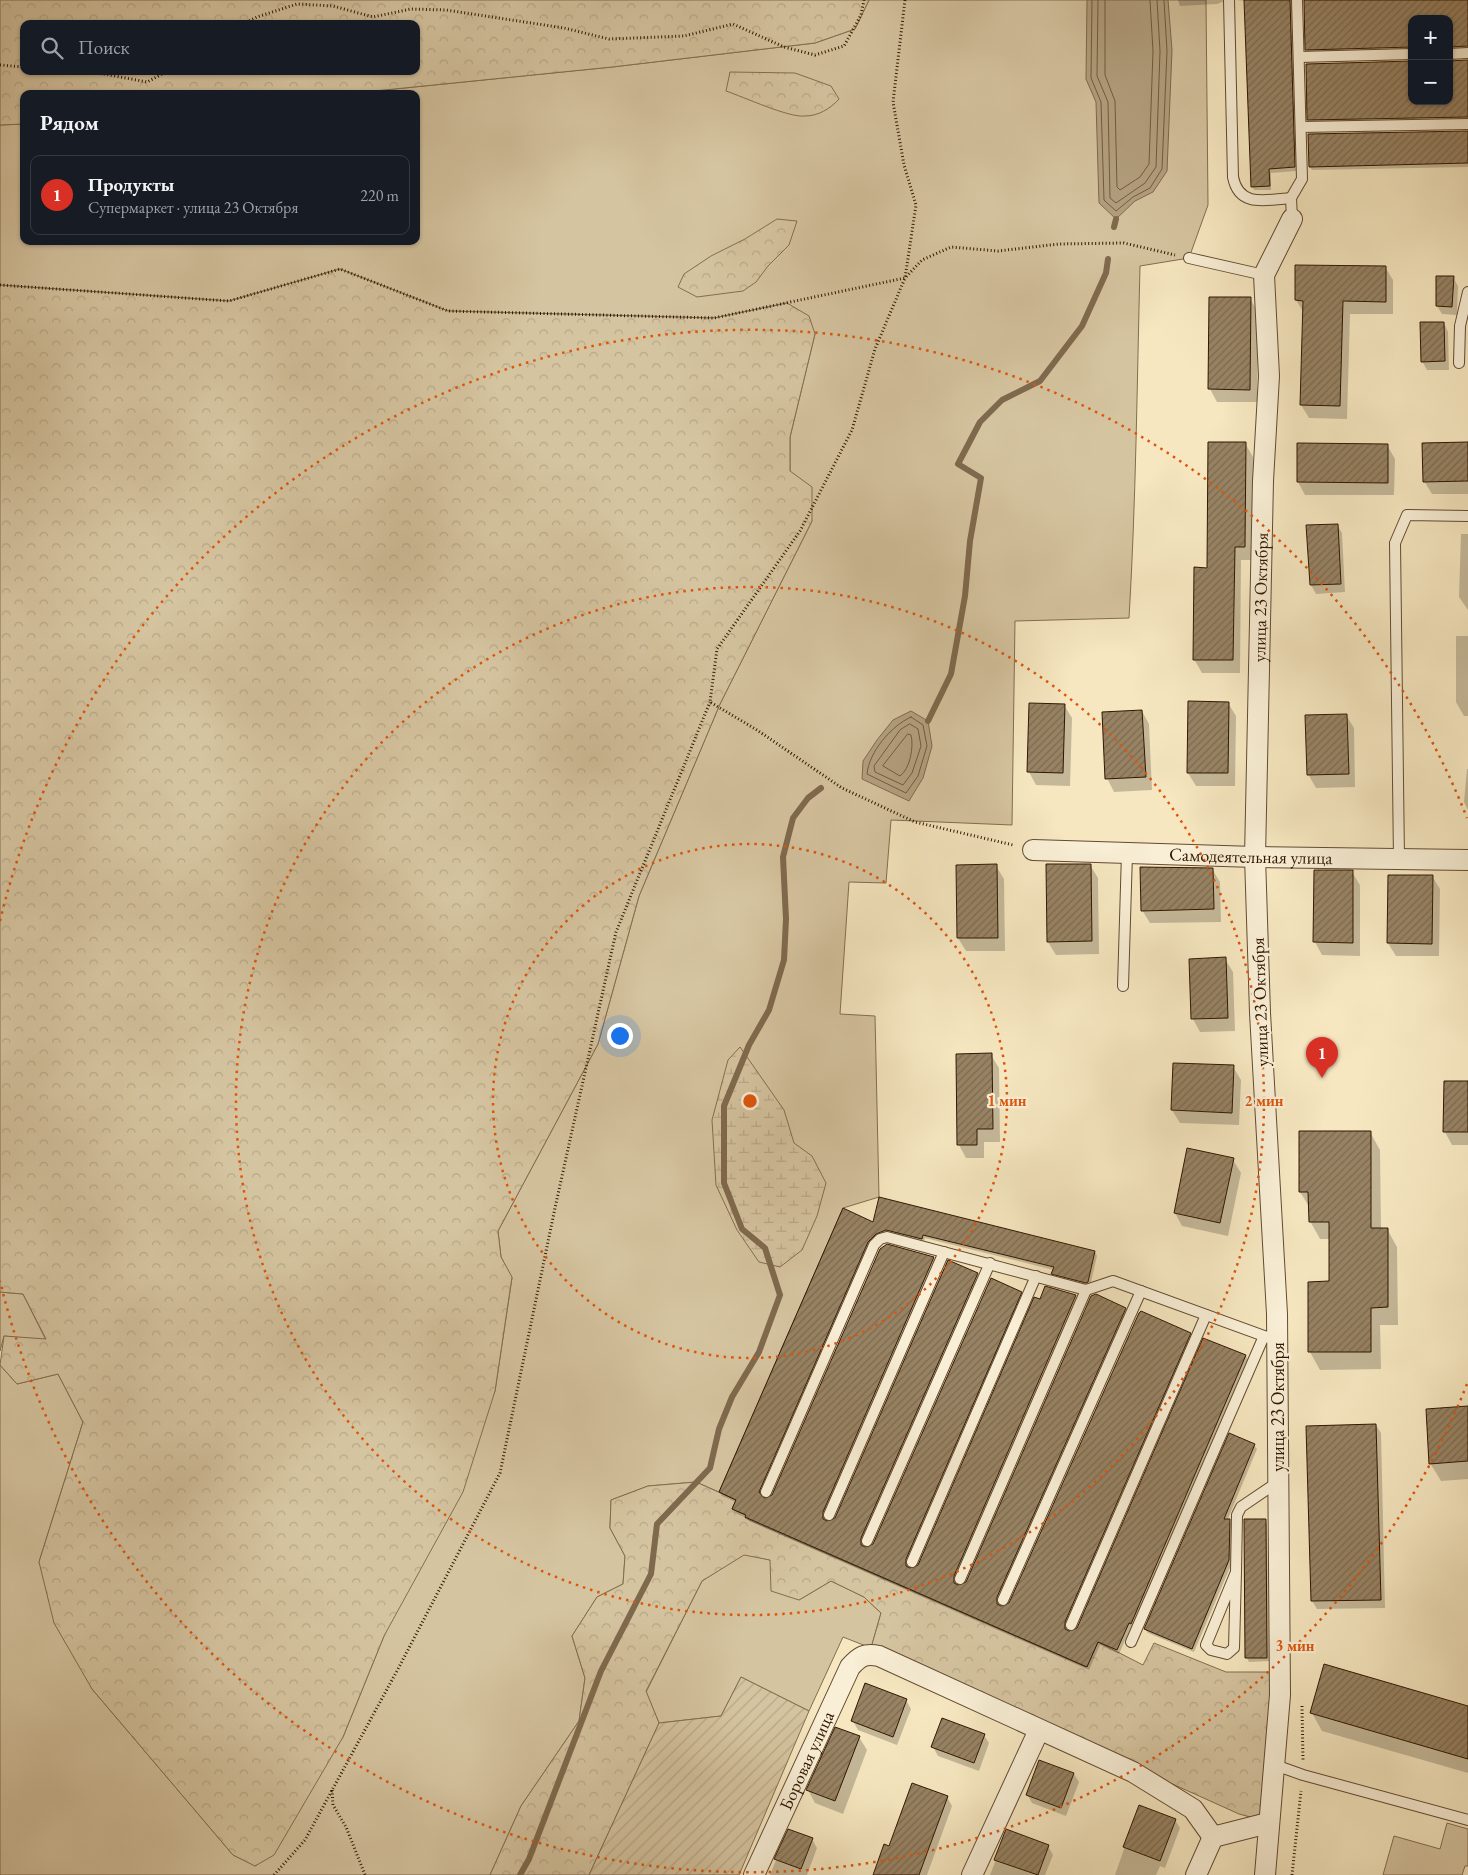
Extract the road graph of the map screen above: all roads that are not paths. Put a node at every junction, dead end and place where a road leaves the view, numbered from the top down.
1 (1229, 0) edge
2 (1297, 0) edge
3 (1468, 53) edge
4 (1408, 54) edge
5 (1453, 54) edge
6 (1299, 57) junction
7 (1468, 124) edge
8 (1301, 128) junction
9 (1291, 198) junction
10 (1292, 219) joint
11 (1189, 258) road end
12 (1264, 275) junction
13 (1468, 292) edge
14 (1459, 363) dead end
15 (1468, 516) edge
16 (1033, 850) road end
17 (1128, 853) junction
18 (1255, 857) junction
19 (1399, 859) junction
20 (1468, 860) edge
21 (1123, 986) dead end
22 (944, 1252) junction
23 (990, 1264) junction
24 (1036, 1276) junction
25 (1086, 1290) junction
26 (1141, 1291) junction
27 (1206, 1315) junction
28 (1271, 1339) junction
29 (1279, 1482) junction
30 (766, 1492) dead end
31 (829, 1515) dead end
32 (867, 1541) dead end
33 (912, 1562) dead end
34 (1236, 1572) junction
35 (960, 1579) dead end
36 (1003, 1600) dead end
37 (1071, 1625) dead end
38 (1131, 1642) dead end
39 (1039, 1730) junction
40 (1275, 1765) junction
41 (1468, 1820) edge
42 (1268, 1822) junction
43 (1213, 1837) junction
44 (754, 1875) edge
45 (972, 1875) edge
46 (1196, 1875) edge
47 (1265, 1875) edge

1 - 9 lane
2 - 6 lane
3 - 5 lane
4 - 6 lane
6 - 8 lane
7 - 8 lane
8 - 9 lane
9 - 10 lane
10 - 12 street, улица 23 Октября
11 - 12 lane
12 - 18 street, улица 23 Октября
13 - 14 lane
15 - 19 lane
16 - 17 street, Самодеятельная улица
17 - 18 street, Самодеятельная улица
17 - 21 lane
18 - 19 street, Самодеятельная улица
18 - 28 street, улица 23 Октября
19 - 20 street, Самодеятельная улица
22 - 23 lane
22 - 30 lane
22 - 31 lane
23 - 24 lane
23 - 32 lane
24 - 25 lane
24 - 33 lane
25 - 26 lane
25 - 35 lane
26 - 27 lane
26 - 36 lane
27 - 28 lane
27 - 37 lane
28 - 29 street, улица 23 Октября
28 - 38 lane
29 - 34 lane
29 - 40 street, улица 23 Октября
34 - 34 lane
39 - 43 street
39 - 44 street, Боровая улица
39 - 45 street
40 - 41 lane
40 - 42 street, улица 23 Октября
42 - 43 street
42 - 47 street, улица 23 Октября
43 - 46 street

